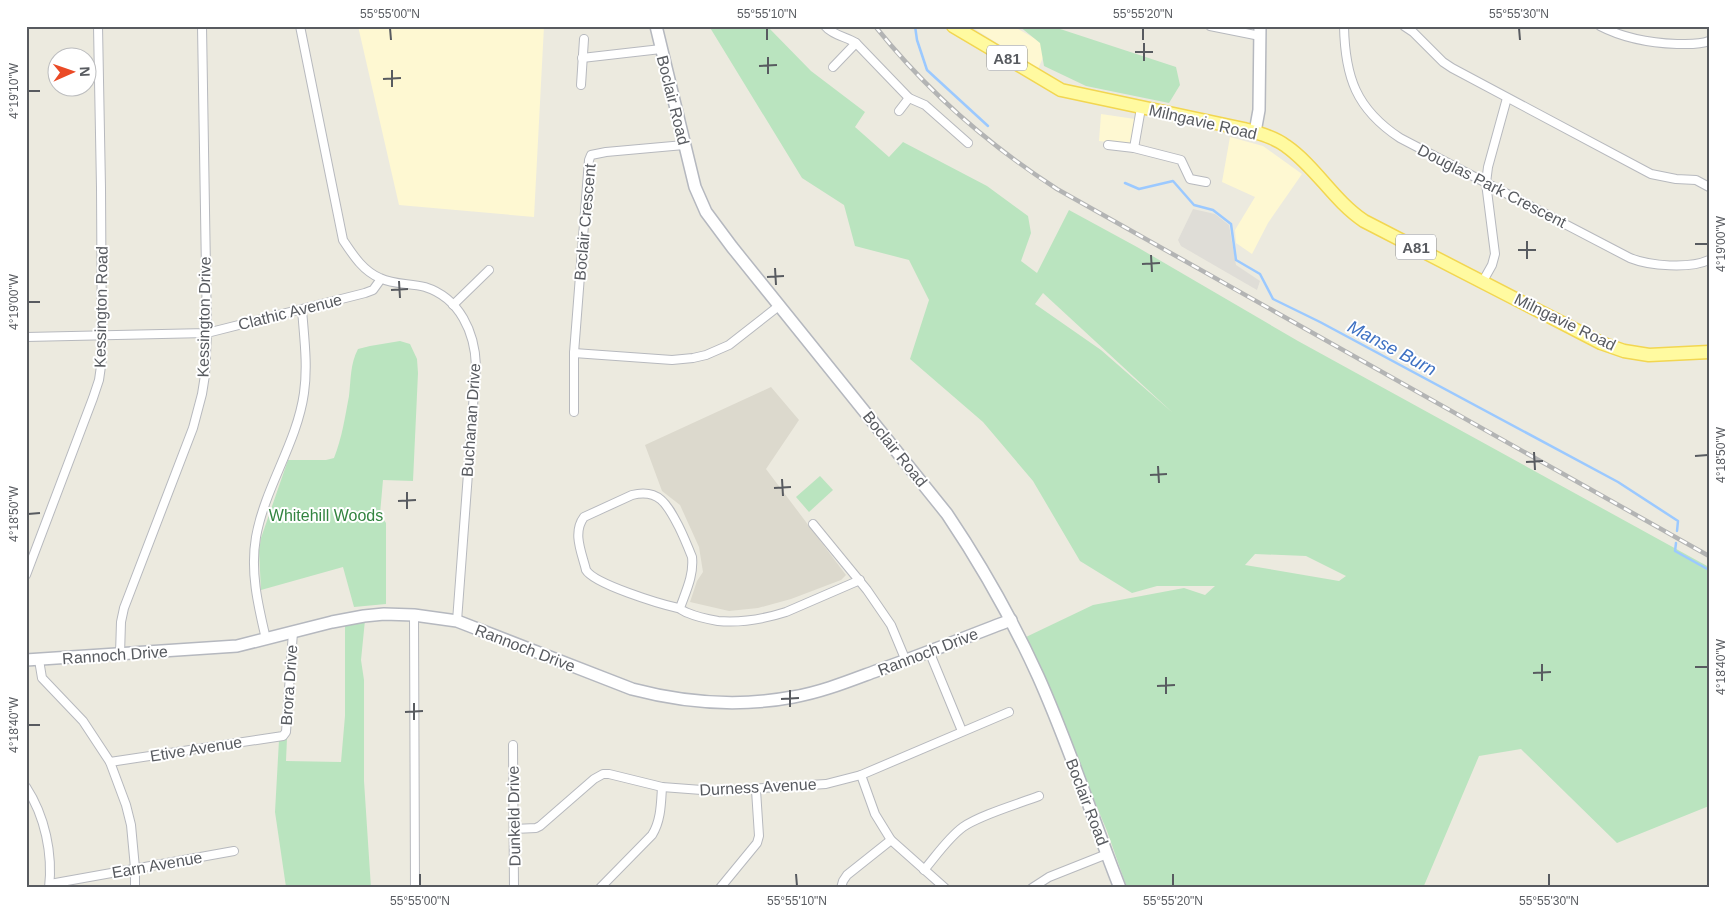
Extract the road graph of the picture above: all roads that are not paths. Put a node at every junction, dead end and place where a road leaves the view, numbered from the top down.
1 (98, 26) edge
2 (202, 26) edge
3 (300, 26) edge
4 (656, 26) edge
5 (825, 26) edge
6 (953, 26) edge
7 (1210, 26) edge
8 (1344, 26) edge
9 (1404, 26) edge
10 (1600, 26) edge
11 (1260, 31) edge
12 (584, 39) dead end
13 (1709, 41) edge
14 (856, 43) junction
15 (661, 49) junction
16 (582, 58) junction
17 (833, 67) dead end
18 (581, 85) dead end
19 (909, 98) junction
20 (1507, 98) junction
21 (1141, 108) junction
22 (899, 111) dead end
23 (1255, 132) junction
24 (968, 143) dead end
25 (684, 145) junction
26 (1108, 145) dead end
27 (1134, 148) junction
28 (1206, 182) dead end
29 (1486, 183) junction
30 (1709, 187) edge
31 (1709, 260) edge
32 (489, 270) dead end
33 (381, 279) junction
34 (1483, 281) junction
35 (453, 305) junction
36 (780, 306) junction
37 (302, 309) junction
38 (207, 333) junction
39 (103, 335) junction
40 (26, 337) edge
41 (1709, 352) edge
42 (574, 353) junction
43 (574, 412) dead end
44 (813, 524) dead end
45 (26, 576) edge
46 (860, 580) junction
47 (680, 608) junction
48 (414, 615) junction
49 (1011, 620) junction
50 (457, 621) junction
51 (293, 632) junction
52 (266, 639) junction
53 (929, 652) junction
54 (120, 654) junction
55 (26, 660) edge
56 (39, 660) junction
57 (906, 661) junction
58 (1009, 712) dead end
59 (962, 731) junction
60 (283, 736) joint
61 (513, 745) dead end
62 (110, 762) junction
63 (861, 775) junction
64 (26, 787) edge
65 (662, 787) junction
66 (756, 790) junction
67 (1039, 796) dead end
68 (514, 829) junction
69 (891, 840) junction
70 (234, 851) dead end
71 (1107, 854) junction
72 (135, 868) junction
73 (924, 870) junction
74 (50, 886) edge
75 (134, 888) edge
76 (415, 888) edge
77 (514, 888) edge
78 (600, 888) edge
79 (720, 888) edge
80 (841, 888) edge
81 (945, 888) edge
82 (1032, 888) edge
83 (1120, 888) edge

1 - 39 street, Kessington Road
2 - 38 street, Kessington Drive
3 - 33 street, Buchanan Drive
4 - 15 street, Boclair Road
5 - 14 street
6 - 21 main road, Milngavie Road / A81
7 - 11 street
8 - 29 street, Douglas Park Crescent
9 - 20 street
10 - 13 street
11 - 23 street
12 - 16 street
14 - 17 street
14 - 19 street
15 - 16 street
15 - 25 street, Boclair Road
16 - 18 street
19 - 22 street
19 - 24 street
20 - 29 street
20 - 30 street
21 - 23 main road, Milngavie Road / A81
21 - 27 street
23 - 34 main road, Milngavie Road / A81
25 - 36 street, Boclair Road
25 - 42 street, Boclair Crescent
26 - 27 street
27 - 28 street
29 - 31 street, Douglas Park Crescent
29 - 34 street
32 - 35 street
33 - 35 street, Buchanan Drive
33 - 37 street, Clathic Avenue
34 - 41 main road, Milngavie Road / A81
35 - 50 street, Buchanan Drive
36 - 42 street
36 - 49 street, Boclair Road
37 - 38 street, Clathic Avenue
37 - 52 street
38 - 39 street, Clathic Avenue
38 - 54 street, Kessington Drive
39 - 40 street, Clathic Avenue
39 - 45 street, Kessington Road
42 - 43 street, Boclair Crescent
44 - 46 street
46 - 47 street
46 - 57 street
47 - 47 street
48 - 50 street, Rannoch Drive
48 - 51 street, Rannoch Drive
48 - 76 street
49 - 53 street, Rannoch Drive
49 - 71 street, Boclair Road
50 - 57 street, Rannoch Drive
51 - 52 street, Rannoch Drive
51 - 60 street, Brora Drive
52 - 54 street, Rannoch Drive
53 - 57 street, Rannoch Drive
53 - 59 street
54 - 56 street, Rannoch Drive
55 - 56 street, Rannoch Drive
56 - 62 street
58 - 59 street, Durness Avenue
59 - 63 street, Durness Avenue
60 - 62 street, Etive Avenue
61 - 68 street, Dunkeld Drive
62 - 72 street
63 - 66 street, Durness Avenue
63 - 69 street
64 - 74 street
65 - 66 street, Durness Avenue
65 - 68 street, Durness Avenue
65 - 78 street
66 - 79 street
67 - 73 street
68 - 77 street, Dunkeld Drive
69 - 73 street
69 - 80 street
70 - 72 street, Earn Avenue
71 - 82 street
71 - 83 street, Boclair Road
72 - 74 street, Earn Avenue
72 - 75 street
73 - 81 street

